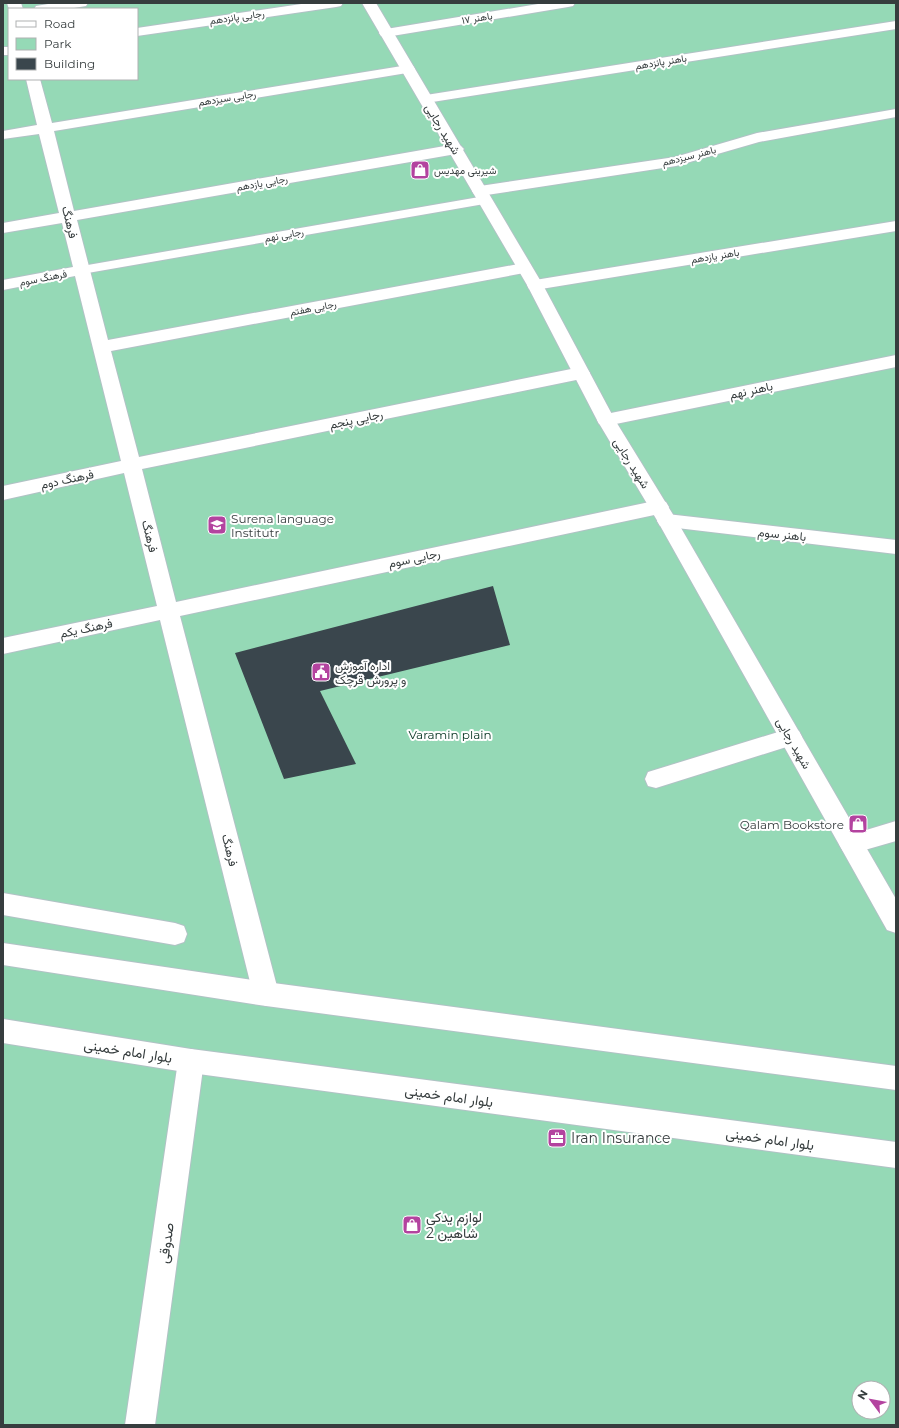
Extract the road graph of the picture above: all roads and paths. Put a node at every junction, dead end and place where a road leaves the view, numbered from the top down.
1 (81, 3) edge
2 (336, 3) edge
3 (369, 3) edge
4 (568, 3) edge
5 (48, 8) edge
6 (896, 25) edge
7 (138, 32) edge
8 (386, 33) junction
9 (408, 69) junction
10 (33, 80) edge
11 (426, 99) junction
12 (896, 113) edge
13 (46, 128) junction
14 (3, 135) edge
15 (456, 149) junction
16 (482, 195) junction
17 (68, 217) junction
18 (896, 226) edge
19 (3, 228) edge
20 (524, 268) junction
21 (82, 270) junction
22 (3, 285) edge
23 (534, 285) junction
24 (102, 347) junction
25 (896, 361) edge
26 (581, 373) junction
27 (606, 420) junction
28 (132, 465) junction
29 (3, 493) edge
30 (663, 514) junction
31 (896, 547) edge
32 (169, 610) junction
33 (3, 646) edge
34 (791, 737) junction
35 (656, 779) dead end
36 (896, 831) edge
37 (852, 844) junction
38 (3, 904) edge
39 (896, 922) edge
40 (174, 934) dead end
41 (3, 954) edge
42 (266, 994) junction
43 (3, 1031) edge
44 (191, 1061) junction
45 (896, 1078) edge
46 (896, 1155) edge
47 (140, 1425) edge

1 - 5 street
2 - 7 street, رجایی پانزدهم
3 - 8 street, شهید رجایی
4 - 8 street, باهنر ۱۷
6 - 11 street, باهنر پانزدهم
8 - 9 street, شهید رجایی
9 - 11 street, شهید رجایی
9 - 13 street, رجایی سیزدهم
10 - 13 street, فرهنگ
11 - 15 street, شهید رجایی
12 - 16 street, باهنر سیزدهم
13 - 14 street, رجایی سیزدهم
13 - 17 street, فرهنگ
15 - 16 street, شهید رجایی
15 - 17 street, رجایی یازدهم
16 - 20 street, شهید رجایی
16 - 21 lane, رجایی نهم
17 - 19 street, رجایی یازدهم
17 - 21 street, فرهنگ
18 - 23 street, باهنر یازدهم
20 - 23 street, شهید رجایی
20 - 24 street, رجایی هفتم
21 - 22 street, فرهنگ سوم
21 - 24 street, فرهنگ
23 - 26 street, شهید رجایی
24 - 28 street, فرهنگ
25 - 27 street, باهنر نهم
26 - 27 street, شهید رجایی
26 - 28 street, رجایی پنجم
27 - 30 street, شهید رجایی
28 - 29 street, فرهنگ دوم
28 - 32 street, فرهنگ
30 - 31 street, باهنر سوم
30 - 32 street, رجایی سوم
30 - 34 street, شهید رجایی
32 - 33 street, فرهنگ یکم
32 - 42 street, فرهنگ
34 - 35 street
34 - 37 street, شهید رجایی
36 - 37 street
37 - 39 street, شهید رجایی
38 - 40 street
41 - 42 street
42 - 45 street
43 - 44 street, بلوار امام خمینی
44 - 46 street, بلوار امام خمینی
44 - 47 street, صدوقی

